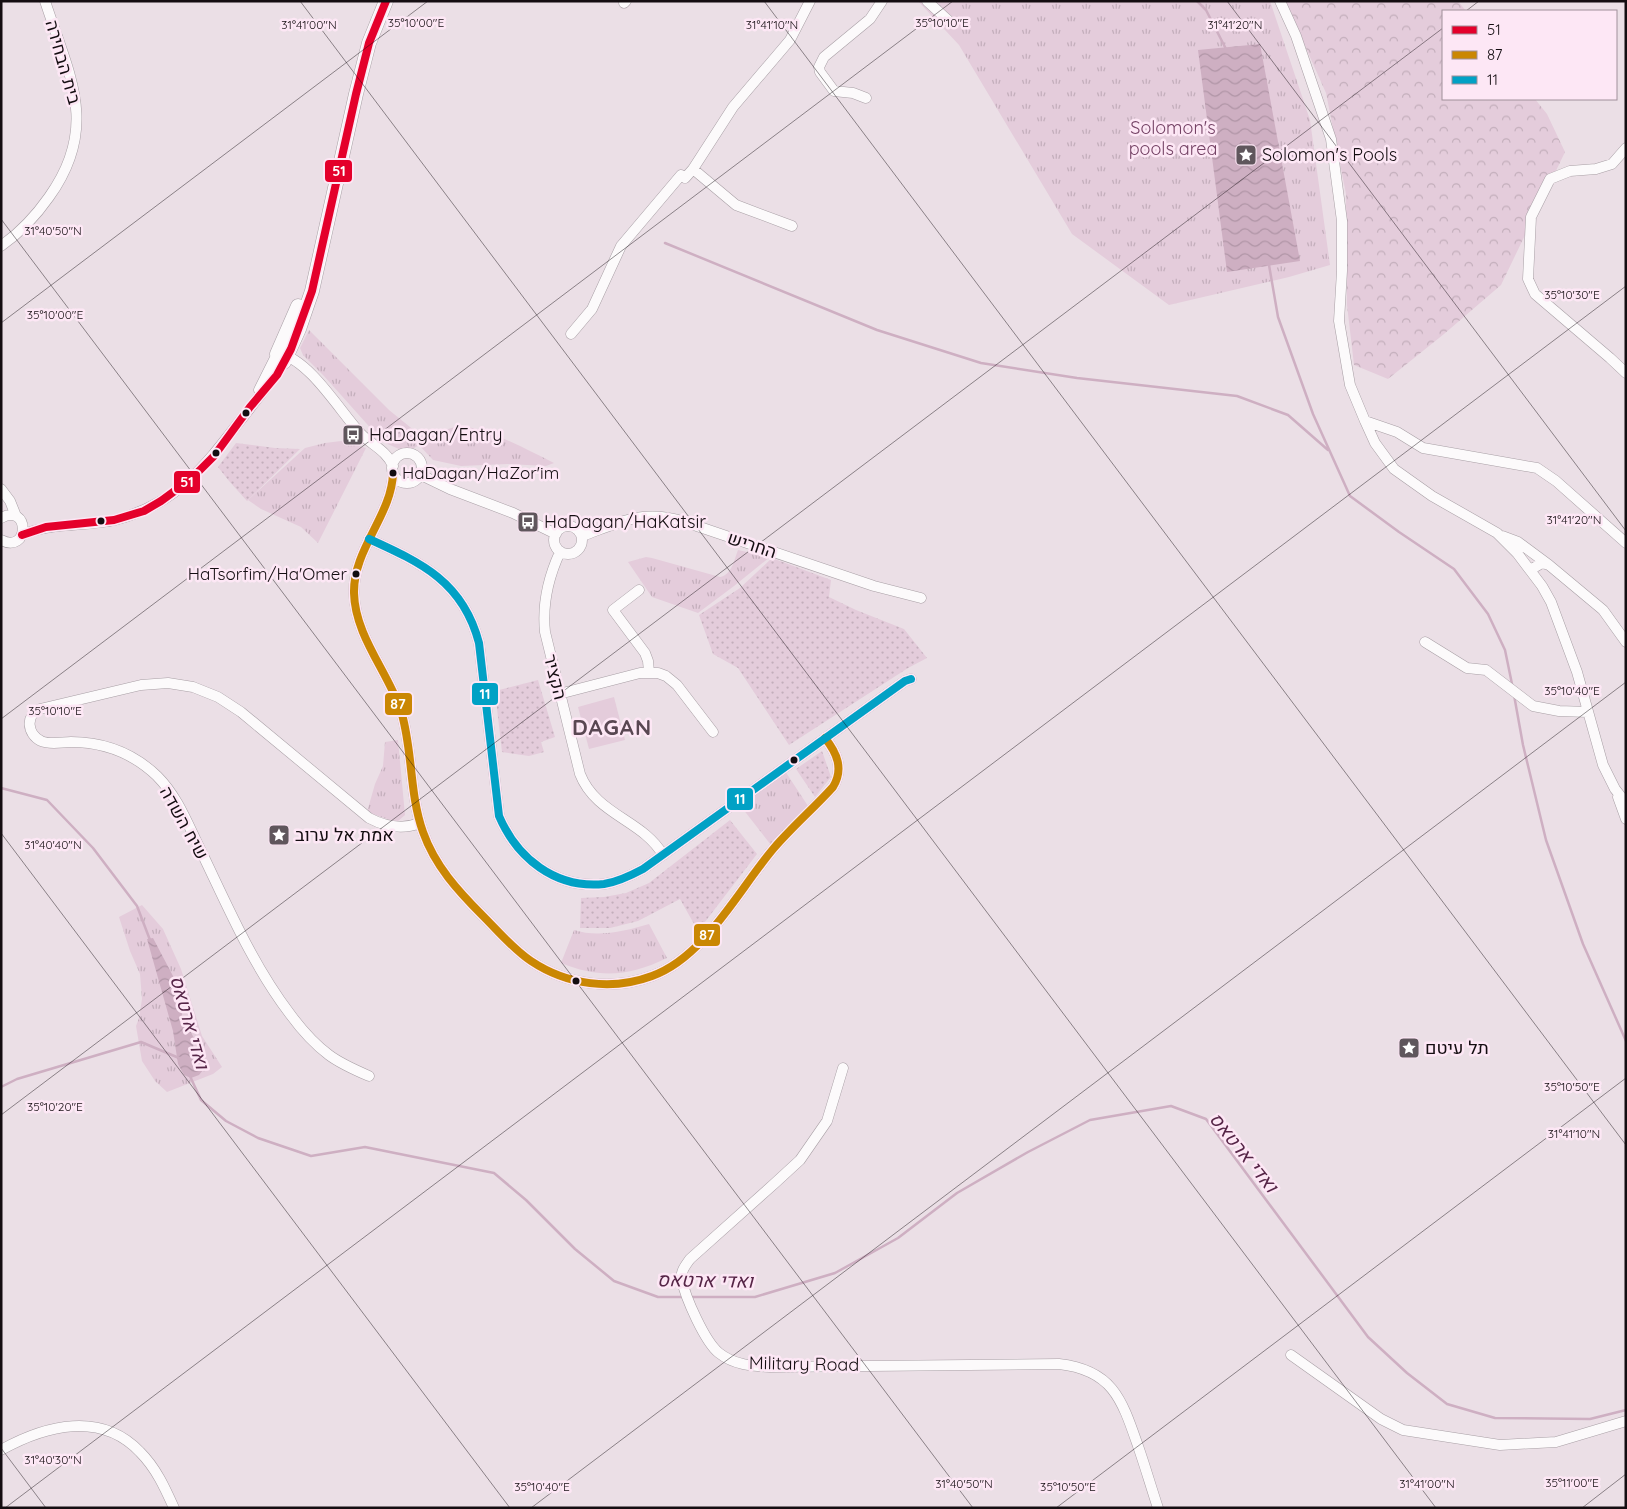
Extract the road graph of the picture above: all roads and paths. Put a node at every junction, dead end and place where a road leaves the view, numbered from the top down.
1 (45, 1) edge
2 (386, 1) edge
3 (391, 1) edge
4 (810, 1) edge
5 (882, 1) edge
6 (927, 1) edge
7 (1280, 1) edge
8 (951, 23) dead end
9 (375, 26) junction
10 (866, 98) dead end
11 (1626, 148) edge
12 (693, 169) junction
13 (792, 226) dead end
14 (1, 246) edge
15 (571, 334) dead end
16 (283, 357) junction
17 (1626, 373) edge
18 (1364, 421) junction
19 (380, 450) junction
20 (405, 454) junction
21 (393, 470) junction
22 (421, 475) junction
23 (410, 483) junction
24 (4, 492) edge
25 (387, 500) junction
26 (2, 517) edge
27 (18, 518) junction
28 (46, 527) junction
29 (1497, 533) junction
30 (556, 534) junction
31 (22, 535) junction
32 (582, 536) junction
33 (369, 539) junction
34 (1, 540) edge
35 (1626, 543) edge
36 (560, 552) junction
37 (1549, 565) junction
38 (1530, 570) junction
39 (639, 590) dead end
40 (921, 598) dead end
41 (1425, 642) dead end
42 (1626, 642) edge
43 (649, 672) junction
44 (911, 680) dead end
45 (559, 694) junction
46 (1588, 712) junction
47 (713, 732) dead end
48 (825, 738) junction
49 (1615, 789) junction
50 (1626, 803) edge
51 (1626, 819) edge
52 (420, 823) junction
53 (663, 855) junction
54 (843, 1068) dead end
55 (369, 1076) dead end
56 (1291, 1355) dead end
57 (1626, 1421) edge
58 (1, 1450) edge
59 (174, 1508) edge
60 (1158, 1508) edge

1 - 14 street, בית הבחירה
2 - 9 main road
3 - 9 main road
4 - 12 street
5 - 10 street
6 - 8 street
7 - 18 street
9 - 16 main road
11 - 17 street
12 - 13 street
12 - 15 street
16 - 19 street
16 - 28 street
18 - 29 street
18 - 35 street
19 - 20 street
19 - 21 street
20 - 21 street
20 - 22 street
21 - 23 street
21 - 25 street
22 - 23 street
22 - 30 street
23 - 25 street
24 - 26 street
24 - 27 street
25 - 33 street
26 - 27 street
27 - 28 street
27 - 31 street
28 - 31 street
29 - 37 street
29 - 38 street
30 - 32 street
30 - 36 street
31 - 34 street
32 - 36 street
32 - 40 street, החריש
33 - 52 street
33 - 53 street
36 - 45 street, הקציר
37 - 38 street
37 - 42 street
38 - 46 street
39 - 43 street
41 - 46 street
43 - 45 street
43 - 47 street
44 - 48 street
45 - 53 street, הקציר
46 - 49 street
48 - 52 street
48 - 53 street
49 - 50 street
49 - 51 street
52 - 55 street, שיח השדה
54 - 60 street, Military Road
56 - 57 street
58 - 59 street

